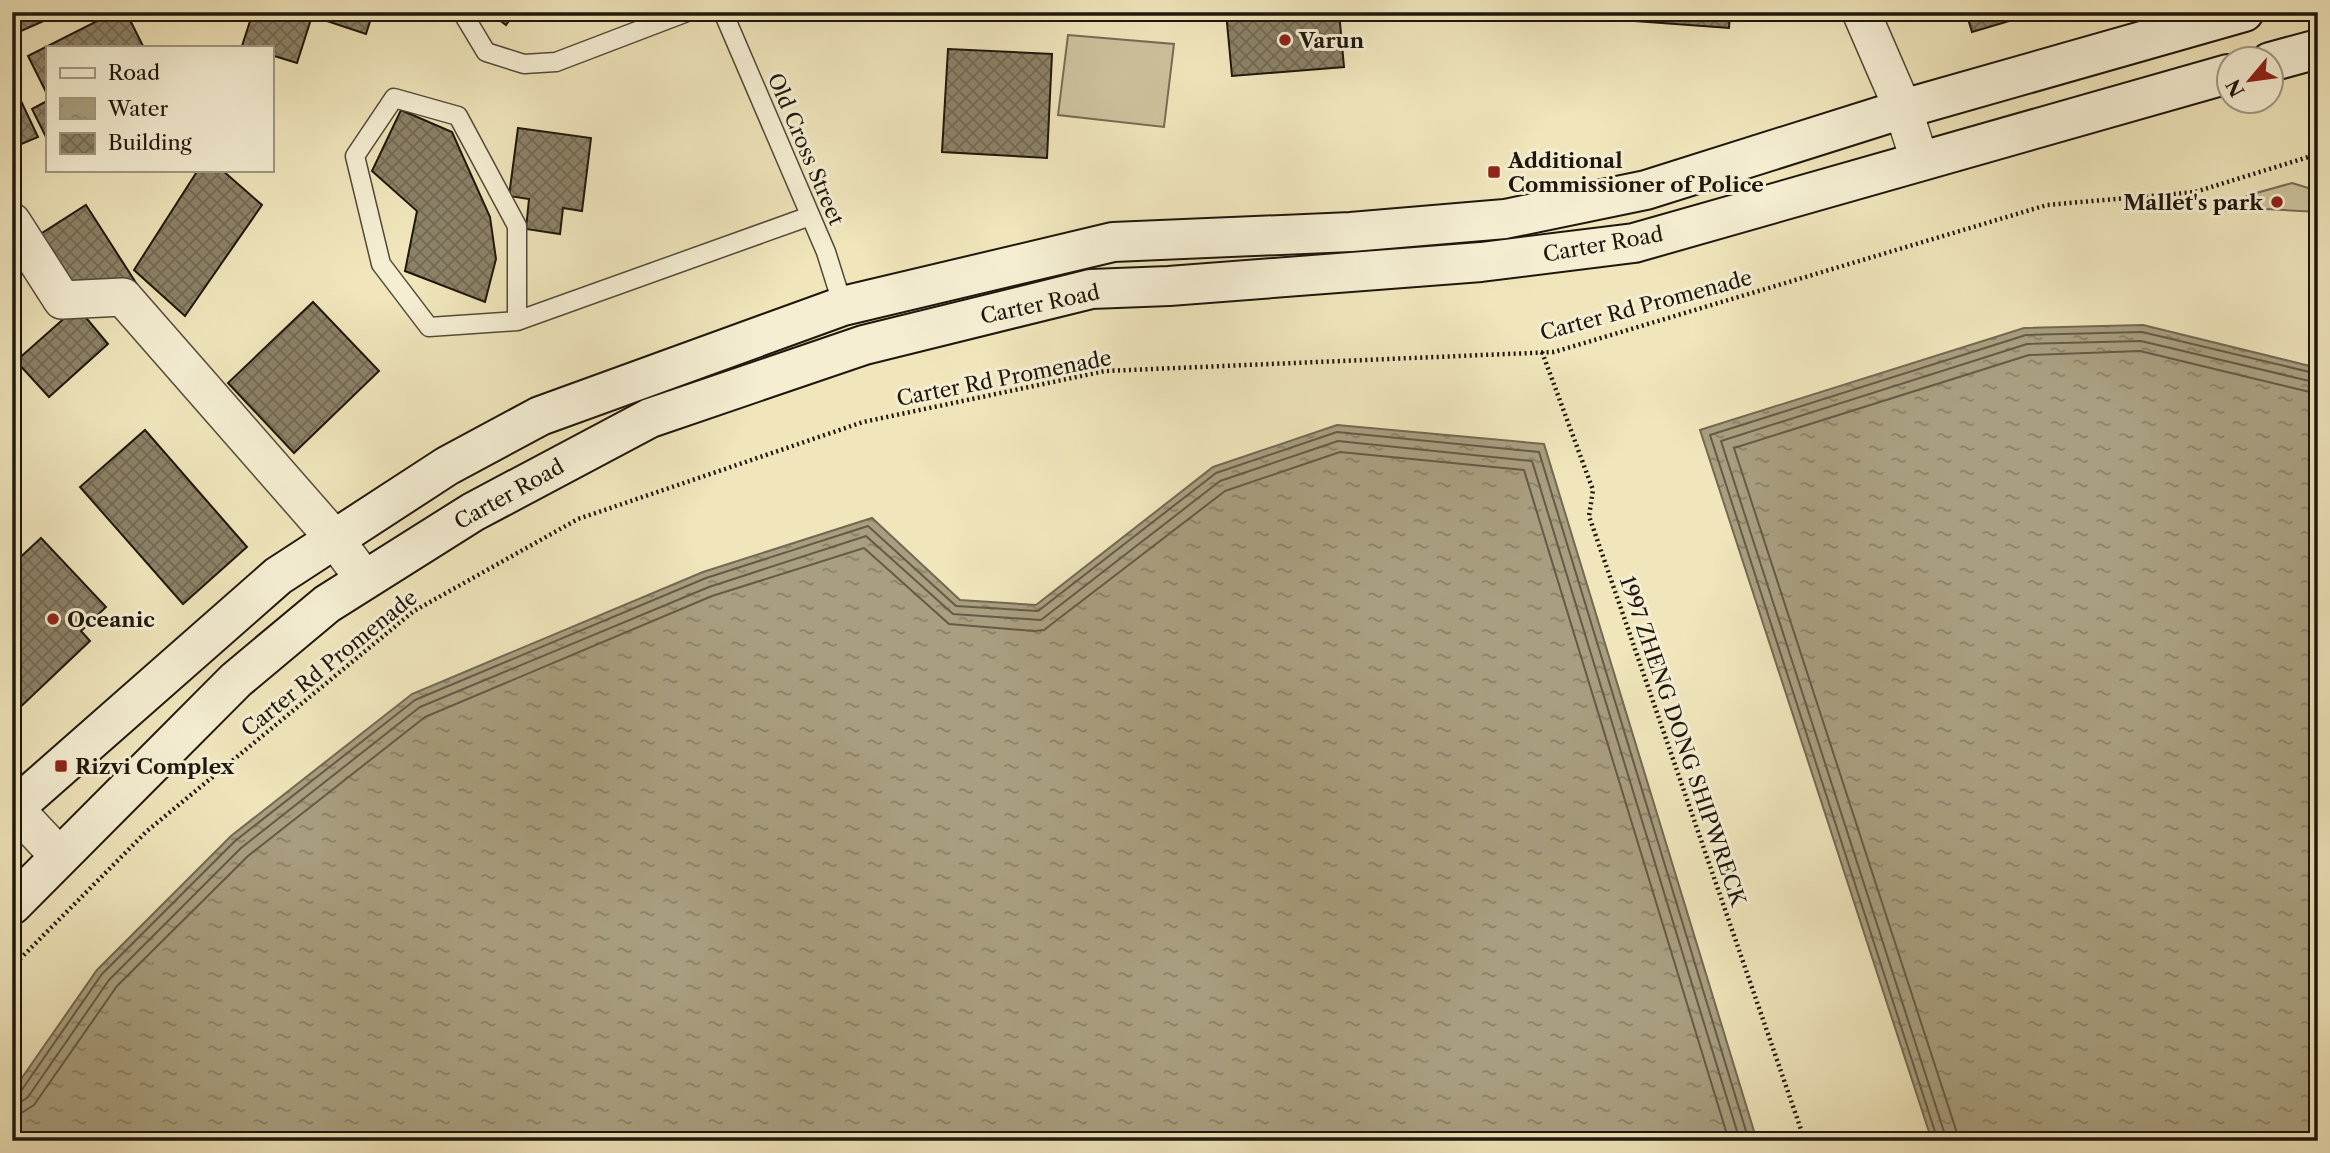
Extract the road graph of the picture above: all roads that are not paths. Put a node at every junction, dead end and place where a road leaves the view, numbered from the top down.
1 (462, 12) edge
2 (687, 12) edge
3 (723, 12) edge
4 (1861, 12) edge
5 (2244, 12) edge
6 (2318, 49) edge
7 (2284, 58) edge
8 (2044, 69) junction
9 (2214, 78) edge
10 (1903, 109) junction
11 (2058, 122) junction
12 (1920, 162) junction
13 (810, 216) junction
14 (12, 222) edge
15 (844, 306) junction
16 (517, 321) junction
17 (334, 538) junction
18 (365, 580) junction
19 (13, 808) edge
20 (60, 858) junction
21 (12, 905) edge

1 - 2 lane
3 - 13 lane, Old Cross Street
4 - 10 street
5 - 8 main road, Carter Road
6 - 7 main road
8 - 10 main road, Carter Road
8 - 11 main road
9 - 11 main road, Carter Road
10 - 12 street
10 - 15 main road, Carter Road
11 - 12 main road, Carter Road
12 - 18 main road, Carter Road
13 - 15 lane, Old Cross Street
13 - 16 lane
14 - 17 street
15 - 17 main road, Carter Road
16 - 16 lane
17 - 18 street
17 - 19 main road, Carter Road
18 - 20 main road, Carter Road
19 - 20 street
20 - 21 main road, Carter Road

